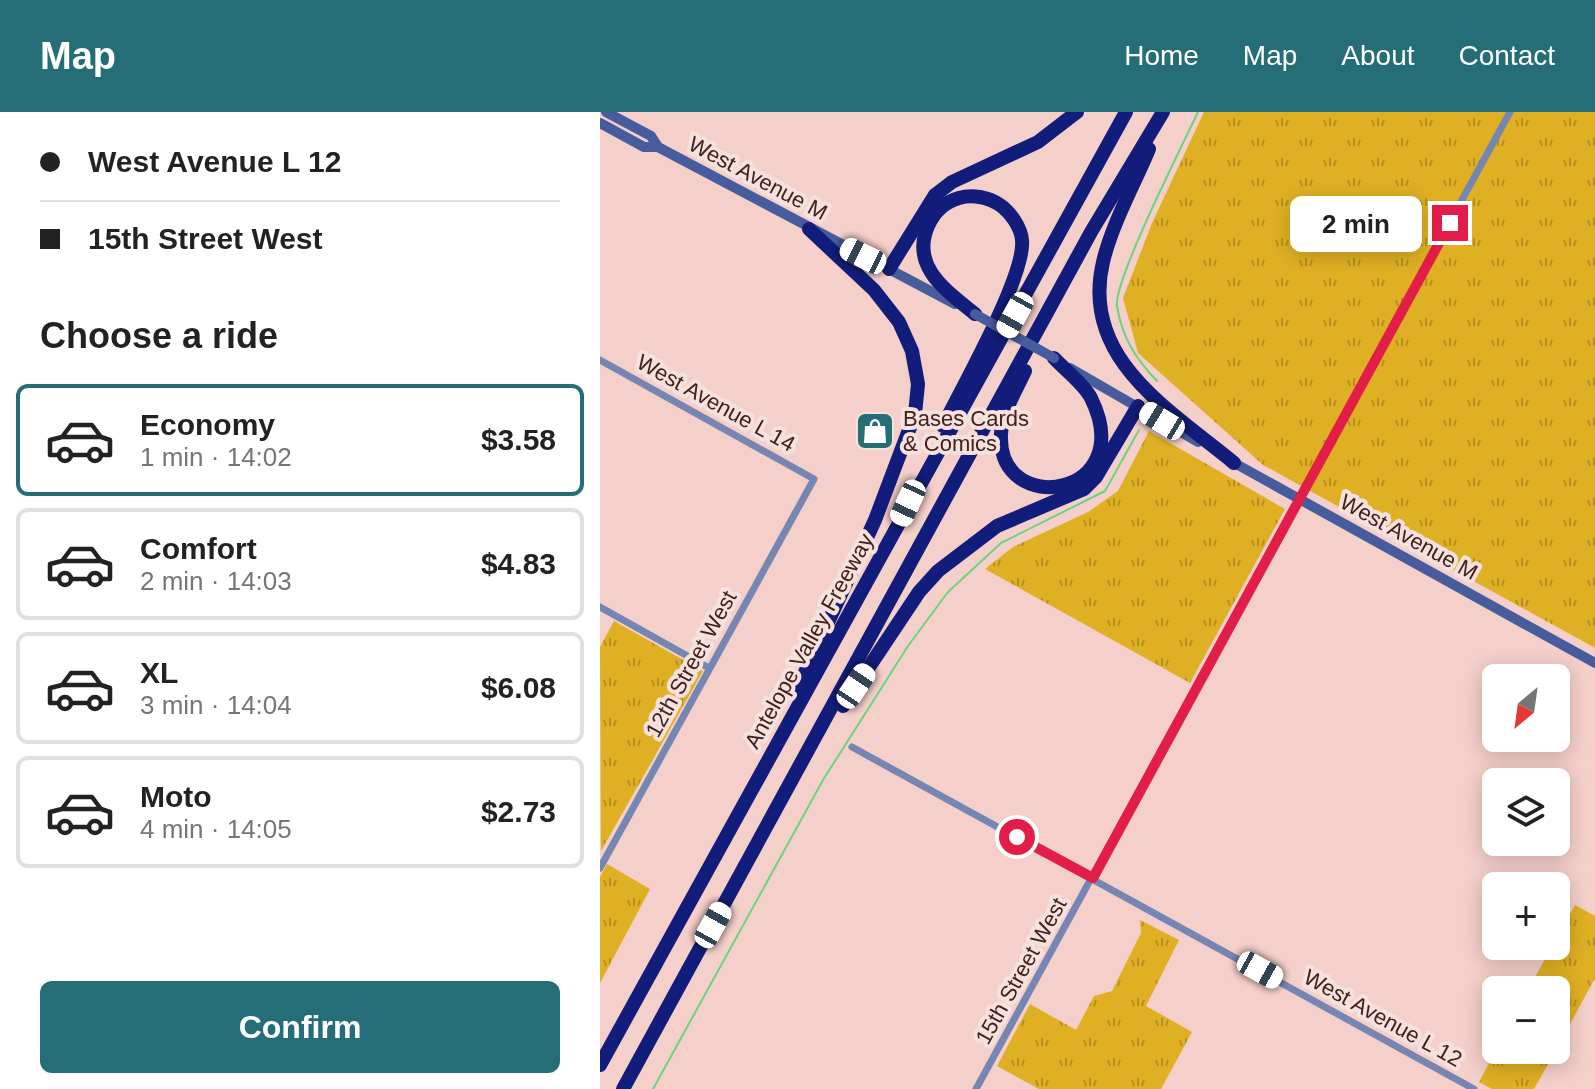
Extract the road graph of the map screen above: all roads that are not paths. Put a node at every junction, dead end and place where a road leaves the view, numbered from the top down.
1 (606, 112) edge
2 (1077, 112) edge
3 (1126, 112) edge
4 (1164, 112) edge
5 (1510, 112) edge
6 (600, 123) edge
7 (658, 147) junction
8 (809, 229) junction
9 (1091, 232) junction
10 (889, 269) junction
11 (975, 314) junction
12 (1054, 358) junction
13 (600, 360) edge
14 (1138, 406) junction
15 (1234, 463) junction
16 (814, 479) joint
17 (1299, 500) junction
18 (895, 530) junction
19 (600, 607) edge
20 (1595, 663) edge
21 (709, 668) junction
22 (818, 733) junction
23 (852, 747) dead end
24 (761, 774) junction
25 (600, 868) edge
26 (1093, 878) junction
27 (600, 1065) edge
28 (623, 1089) edge
29 (976, 1089) edge
30 (1474, 1089) edge

1 - 7 main road, West Avenue M
2 - 10 highway
3 - 18 highway, Antelope Valley Freeway
4 - 9 highway
4 - 15 highway
5 - 17 street, 15th Street West
6 - 7 main road, West Avenue M
7 - 8 main road, West Avenue M
8 - 10 main road, West Avenue M
8 - 24 highway
9 - 12 highway
9 - 22 highway
10 - 11 main road, West Avenue M
11 - 12 main road, West Avenue M, bridge
11 - 18 highway
12 - 14 main road, West Avenue M
13 - 16 street, West Avenue L 14
14 - 15 main road, West Avenue M
14 - 22 highway
15 - 17 main road, West Avenue M
16 - 21 street, 12th Street West
17 - 20 main road, West Avenue M
17 - 26 street, 15th Street West
18 - 24 highway, Antelope Valley Freeway
19 - 21 street
21 - 25 street, 12th Street West
22 - 28 highway
23 - 26 street, West Avenue L 12
24 - 27 highway, Antelope Valley Freeway
26 - 29 street, 15th Street West
26 - 30 street, West Avenue L 12

